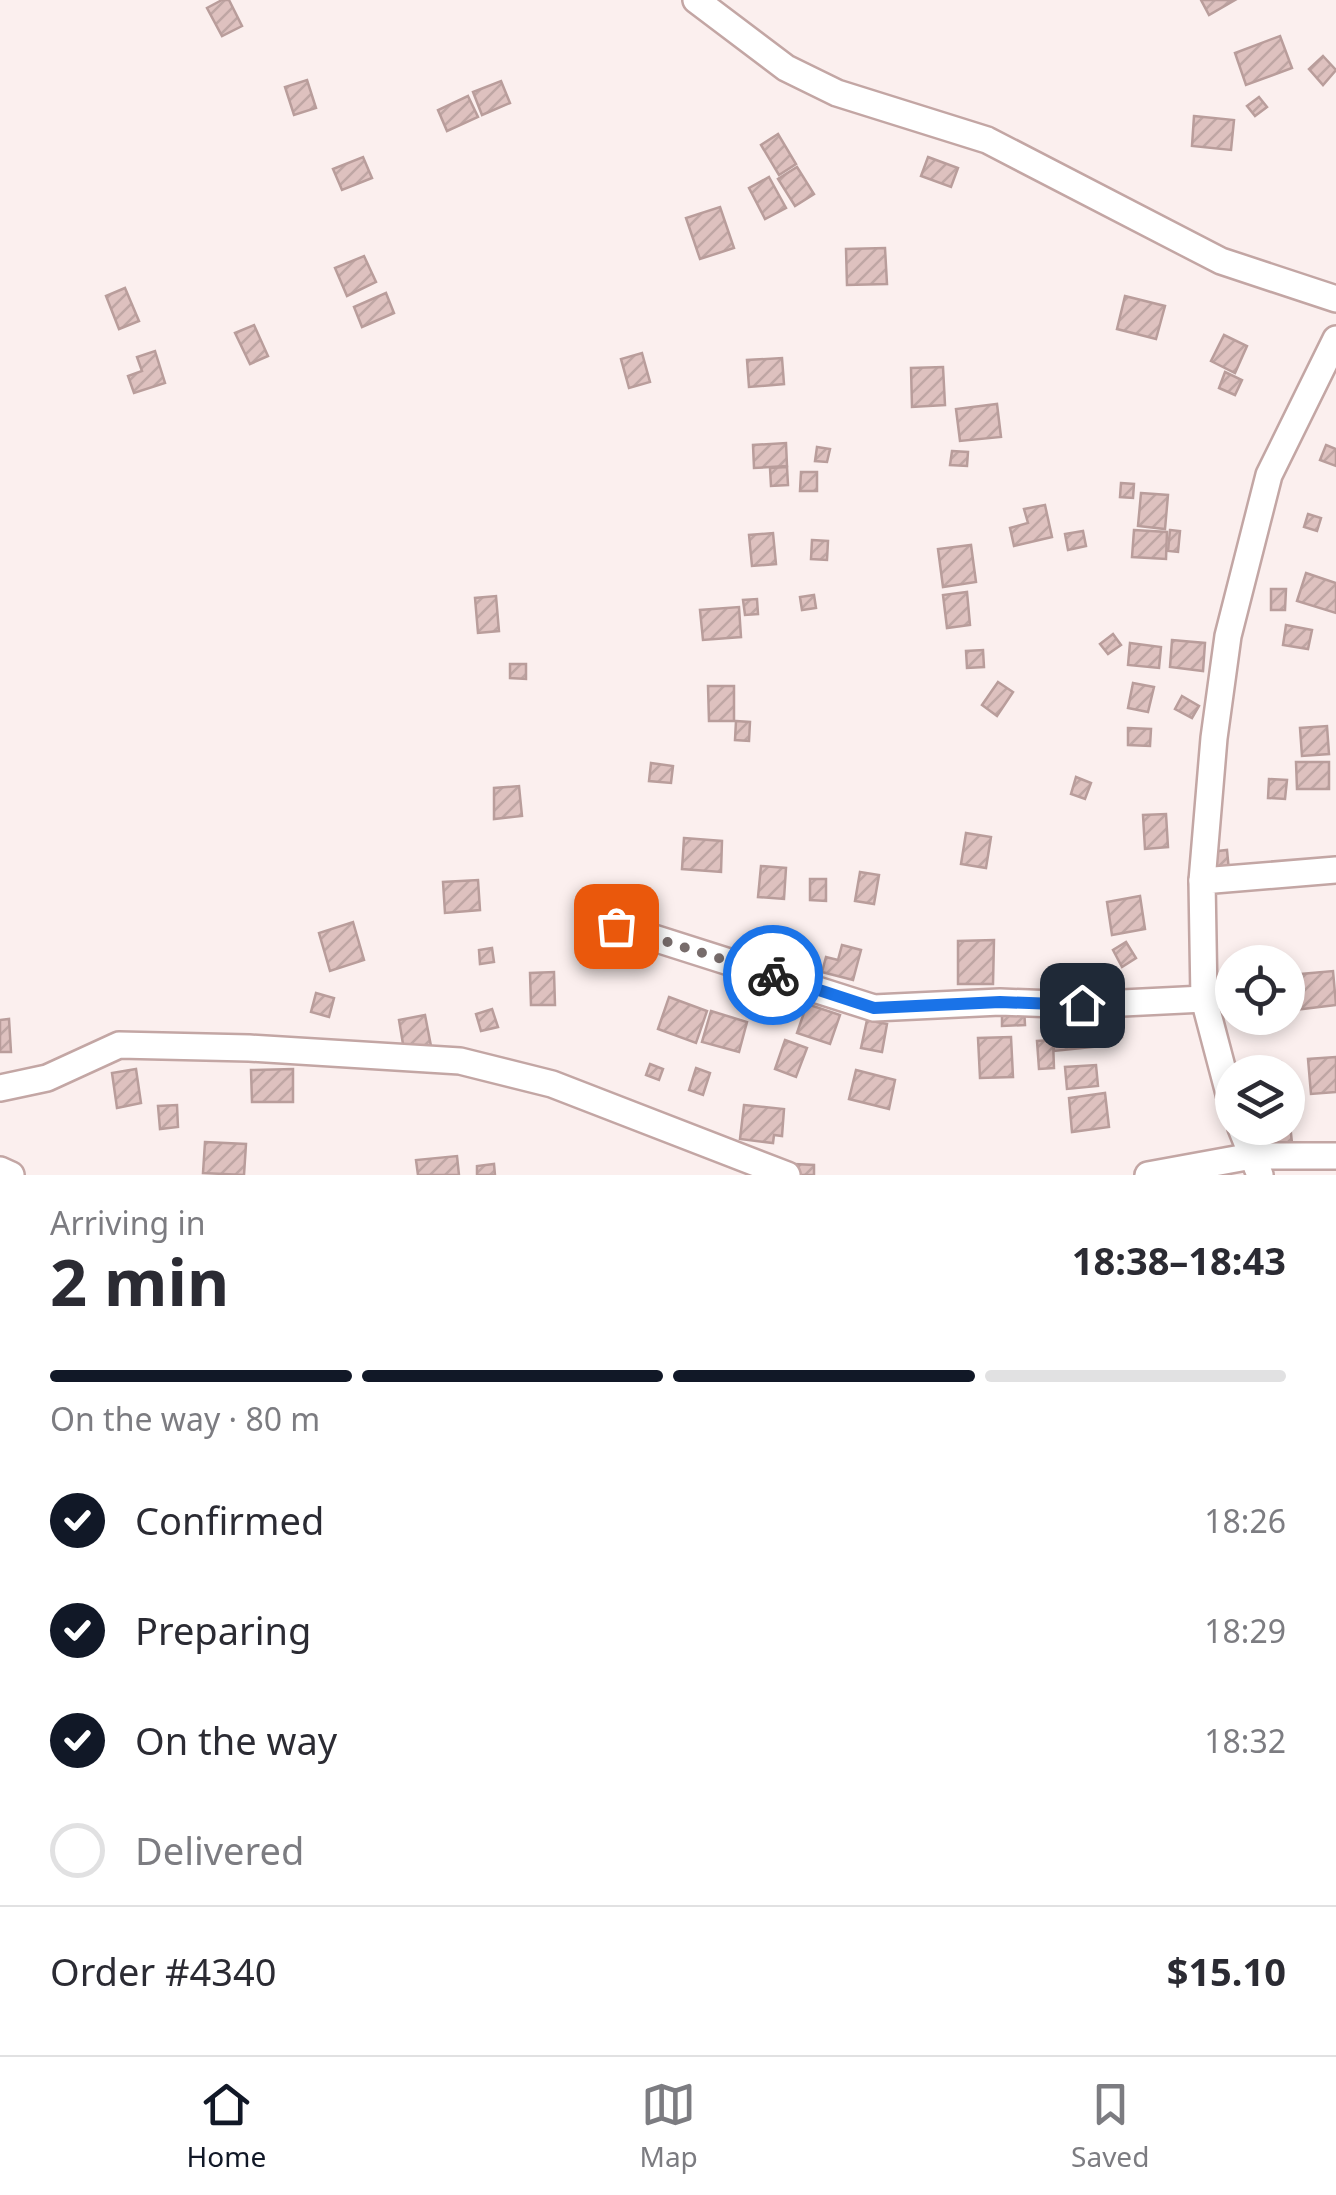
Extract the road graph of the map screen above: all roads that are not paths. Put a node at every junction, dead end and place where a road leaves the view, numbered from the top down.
1 (696, 0) edge
2 (1336, 300) edge
3 (1336, 339) edge
4 (1336, 870) edge
5 (1202, 881) junction
6 (616, 926) dead end
7 (1204, 999) junction
8 (1219, 1055) edge
9 (0, 1088) edge
10 (1336, 1156) edge
11 (1256, 1165) edge
12 (0, 1170) edge
13 (12, 1175) edge
14 (787, 1175) edge
15 (1148, 1175) edge

1 - 2 street
3 - 5 street
4 - 5 street
5 - 7 street
6 - 7 street
7 - 8 street
9 - 14 street
10 - 11 street
11 - 15 street
12 - 13 street

